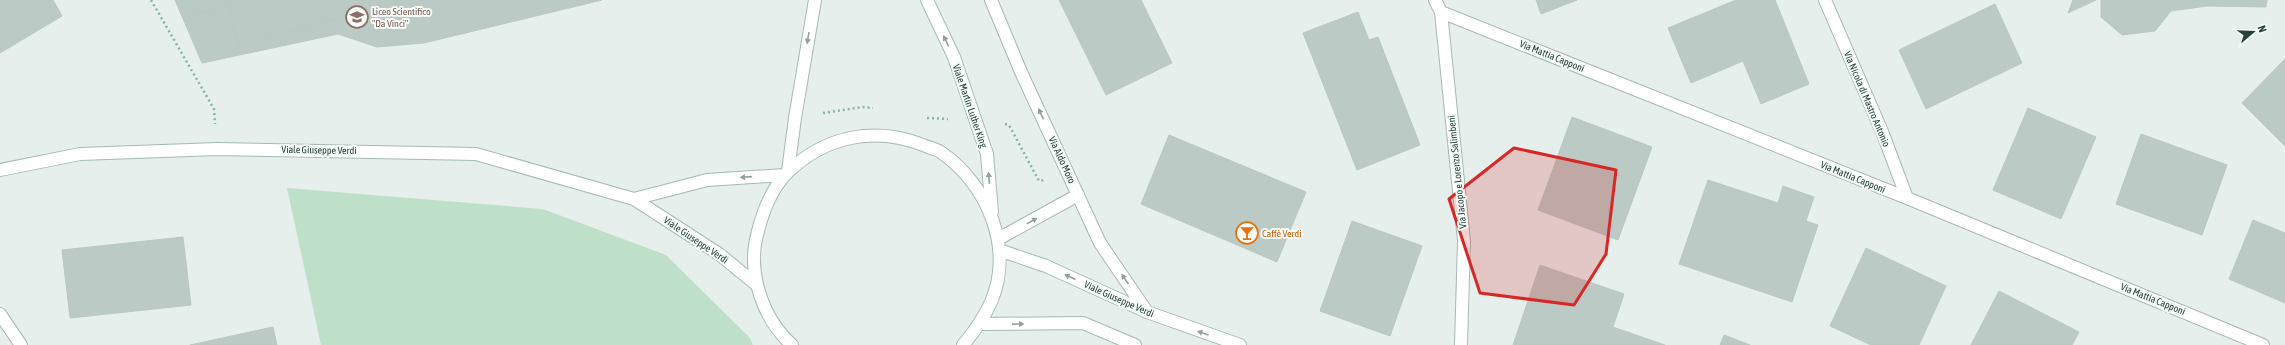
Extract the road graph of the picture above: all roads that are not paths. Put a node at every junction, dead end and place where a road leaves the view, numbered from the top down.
1 (815, 0) edge
2 (927, 0) edge
3 (991, 0) edge
4 (1435, 0) edge
5 (1825, 0) edge
6 (1441, 12) junction
7 (0, 170) edge
8 (787, 173) junction
9 (1078, 196) junction
10 (1907, 198) junction
11 (634, 199) junction
12 (992, 217) junction
13 (998, 245) junction
14 (757, 284) junction
15 (1147, 312) junction
16 (0, 314) edge
17 (979, 324) junction
18 (20, 345) edge
19 (792, 345) edge
20 (963, 345) edge
21 (1135, 345) edge
22 (1240, 345) edge
23 (1461, 345) edge
24 (2263, 345) edge

1 -> 8 street
12 -> 2 street, Viale Martin Luther King
9 -> 3 street, Via Aldo Moro
4 - 6 street, Via Jacopo e Lorenzo Salimbeni
5 - 10 street, Via Nicola di Mastro Antonio
6 - 10 street, Via Mattia Capponi
6 - 23 street, Via Jacopo e Lorenzo Salimbeni
7 - 11 street, Viale Giuseppe Verdi
8 -> 11 street
8 - 12 street
8 - 14 street
13 -> 9 street
15 -> 9 street, Via Aldo Moro
10 - 24 street, Via Mattia Capponi
11 - 14 street, Viale Giuseppe Verdi
12 - 13 street
15 -> 13 street, Viale Giuseppe Verdi
13 - 17 street
14 - 19 street
22 -> 15 street, Viale Giuseppe Verdi
16 - 18 street
17 - 20 street
17 -> 21 street

